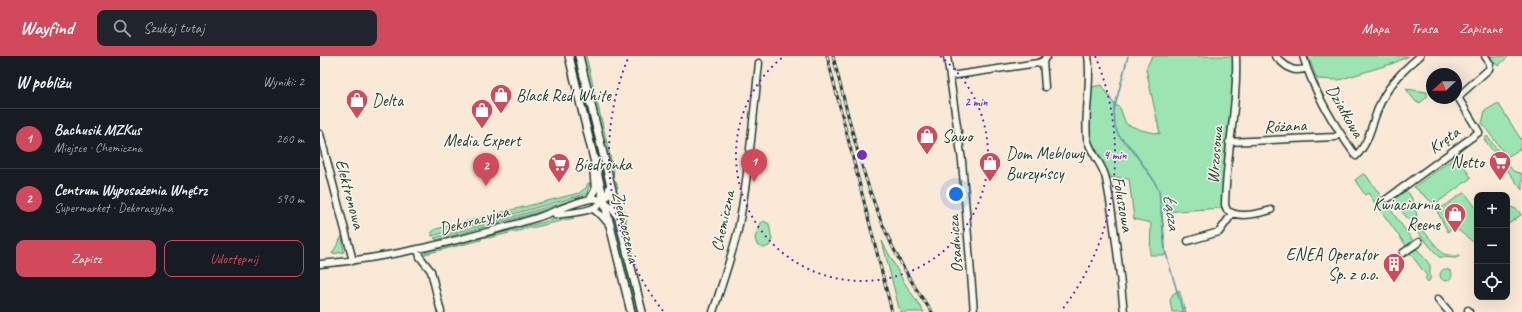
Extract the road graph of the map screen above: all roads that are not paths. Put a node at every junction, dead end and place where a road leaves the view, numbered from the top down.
1 (569, 56) edge
2 (580, 56) edge
3 (947, 56) edge
4 (1088, 56) edge
5 (1236, 56) edge
6 (1275, 56) edge
7 (1303, 56) edge
8 (1420, 56) edge
9 (1485, 56) edge
10 (1045, 58) edge
11 (759, 62) dead end
12 (1307, 68) junction
13 (950, 76) junction
14 (1045, 87) dead end
15 (320, 134) edge
16 (1340, 134) junction
17 (1229, 142) junction
18 (591, 146) junction
19 (610, 182) junction
20 (1387, 198) dead end
21 (590, 199) junction
22 (604, 201) junction
23 (593, 209) junction
24 (1271, 210) dead end
25 (1232, 214) junction
26 (536, 218) junction
27 (620, 223) junction
28 (611, 228) junction
29 (1188, 241) dead end
30 (1419, 242) dead end
31 (418, 249) junction
32 (1404, 253) dead end
33 (353, 261) junction
34 (320, 264) edge
35 (1438, 298) dead end
36 (441, 312) edge
37 (631, 312) edge
38 (642, 312) edge
39 (713, 312) edge
40 (974, 312) edge
41 (1124, 312) edge
42 (1449, 312) edge

1 - 18 main road, Zjednoczenia
2 - 19 main road, Zjednoczenia
3 - 13 street, Osadnicza
4 - 41 street, Foluszowa
5 - 17 street, Wrzosowa
6 - 12 street
7 - 12 street, Działkowa
8 - 16 street, Działkowa
9 - 20 street, Kręta
10 - 13 street
10 - 14 street
11 - 39 street, Chemiczna
12 - 16 street, Działkowa
13 - 40 street, Osadnicza
15 - 33 street, Elektronowa
16 - 17 street, Różana
17 - 25 street, Wrzosowa
18 - 21 street
18 - 22 main road, Zjednoczenia
19 - 22 street
19 - 27 main road, Zjednoczenia
21 - 22 street, Dekoracyjna
21 - 26 street, Dekoracyjna
22 - 23 street, Dekoracyjna
22 - 27 street
22 - 28 main road, Zjednoczenia
23 - 26 street, Dekoracyjna
23 - 28 street
24 - 25 street
25 - 29 street
26 - 31 street, Dekoracyjna
27 - 38 main road, Zjednoczenia
28 - 37 main road, Zjednoczenia
30 - 32 street
31 - 33 street, Dekoracyjna
31 - 36 street
33 - 34 street, Dekoracyjna
35 - 42 street

